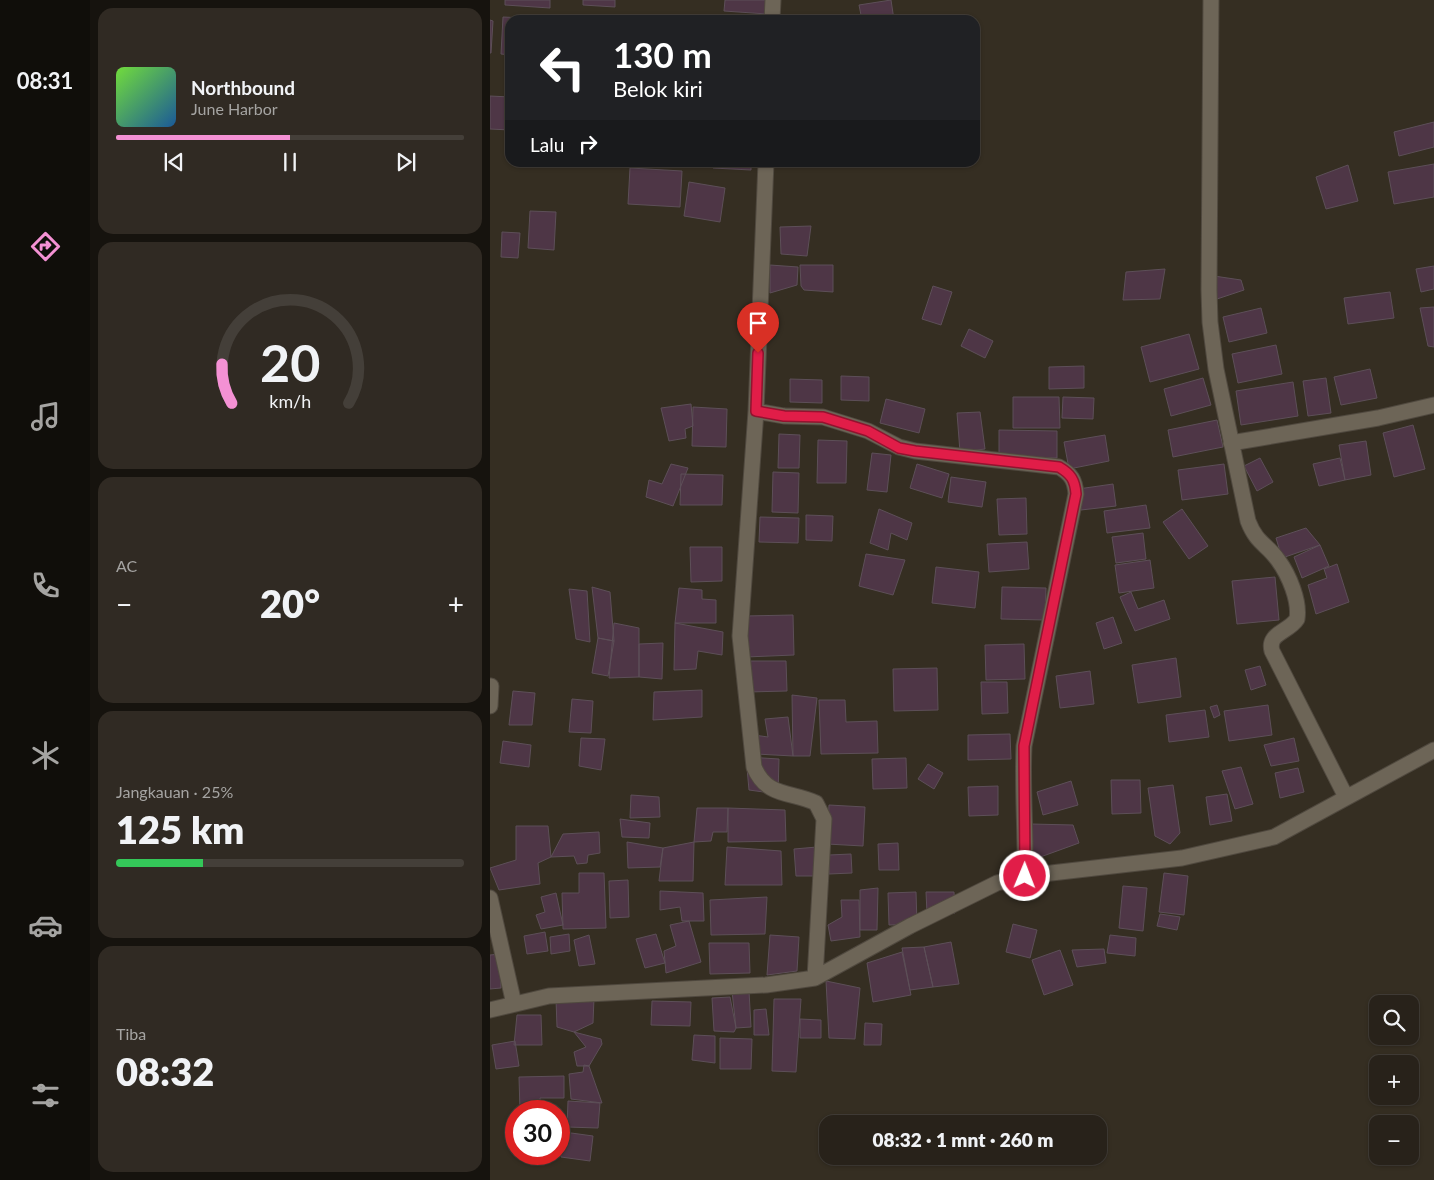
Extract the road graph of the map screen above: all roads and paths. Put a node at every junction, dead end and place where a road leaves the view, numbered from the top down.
1 (773, 0) edge
2 (1211, 0) edge
3 (772, 15) edge
4 (766, 167) edge
5 (1434, 405) edge
6 (756, 411) junction
7 (1231, 443) junction
8 (491, 686) edge
9 (490, 706) edge
10 (1434, 750) edge
11 (1346, 797) junction
12 (1025, 876) junction
13 (490, 898) edge
14 (815, 978) junction
15 (514, 1004) junction
16 (490, 1010) edge

1 - 3 street
2 - 7 street
4 - 6 street
5 - 7 street
6 - 12 street
6 - 14 street
7 - 11 street
8 - 9 street
10 - 11 street
11 - 12 street
12 - 14 street
13 - 15 street
14 - 15 street
15 - 16 street

